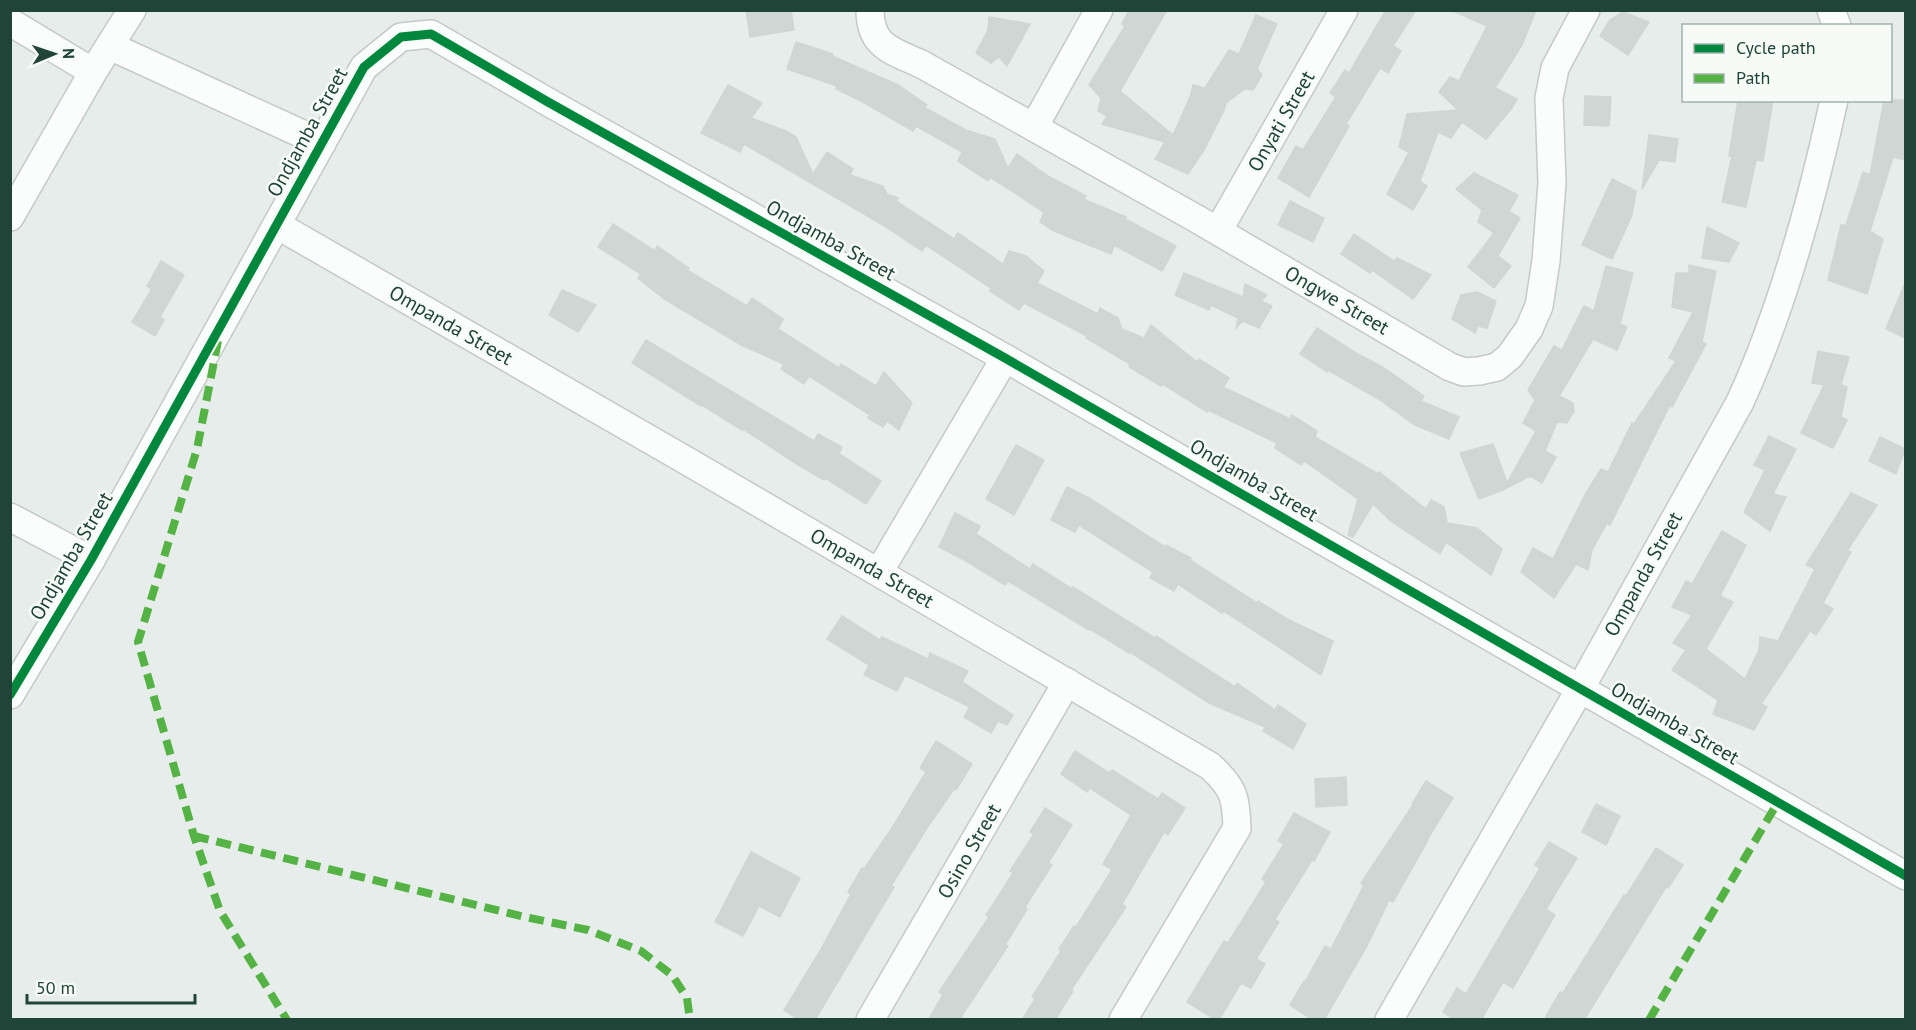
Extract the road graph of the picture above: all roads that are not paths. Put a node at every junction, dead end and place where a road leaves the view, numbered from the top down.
1 (132, 10) edge
2 (870, 10) edge
3 (1099, 10) edge
4 (1344, 10) edge
5 (1586, 10) edge
6 (10, 22) edge
7 (427, 22) edge
8 (110, 46) junction
9 (93, 72) junction
10 (1833, 102) edge
11 (1034, 127) junction
12 (322, 143) junction
13 (10, 217) edge
14 (277, 225) junction
15 (1218, 231) junction
16 (1005, 358) junction
17 (10, 517) edge
18 (90, 560) junction
19 (879, 572) junction
20 (1068, 682) junction
21 (1580, 689) junction
22 (10, 695) edge
23 (1905, 876) edge
24 (870, 1020) edge
25 (1123, 1020) edge
26 (1389, 1020) edge

1 - 8 street
2 - 11 street, Ongwe Street
3 - 11 street
4 - 15 street, Onyati Street
5 - 15 street, Ongwe Street
6 - 9 street
7 - 12 street, Ondjamba Street
7 - 16 street, Ondjamba Street
8 - 9 street
8 - 12 street
9 - 13 street
10 - 21 street, Ompanda Street
11 - 15 street, Ongwe Street
12 - 14 street, Ondjamba Street
14 - 18 street, Ondjamba Street
14 - 19 street, Ompanda Street
16 - 19 street
16 - 21 street, Ondjamba Street
17 - 18 street
18 - 22 street, Ondjamba Street
19 - 20 street, Ompanda Street
20 - 24 street, Osino Street
20 - 25 street, Ompanda Street
21 - 23 street, Ondjamba Street
21 - 26 street, Ompanda Street

